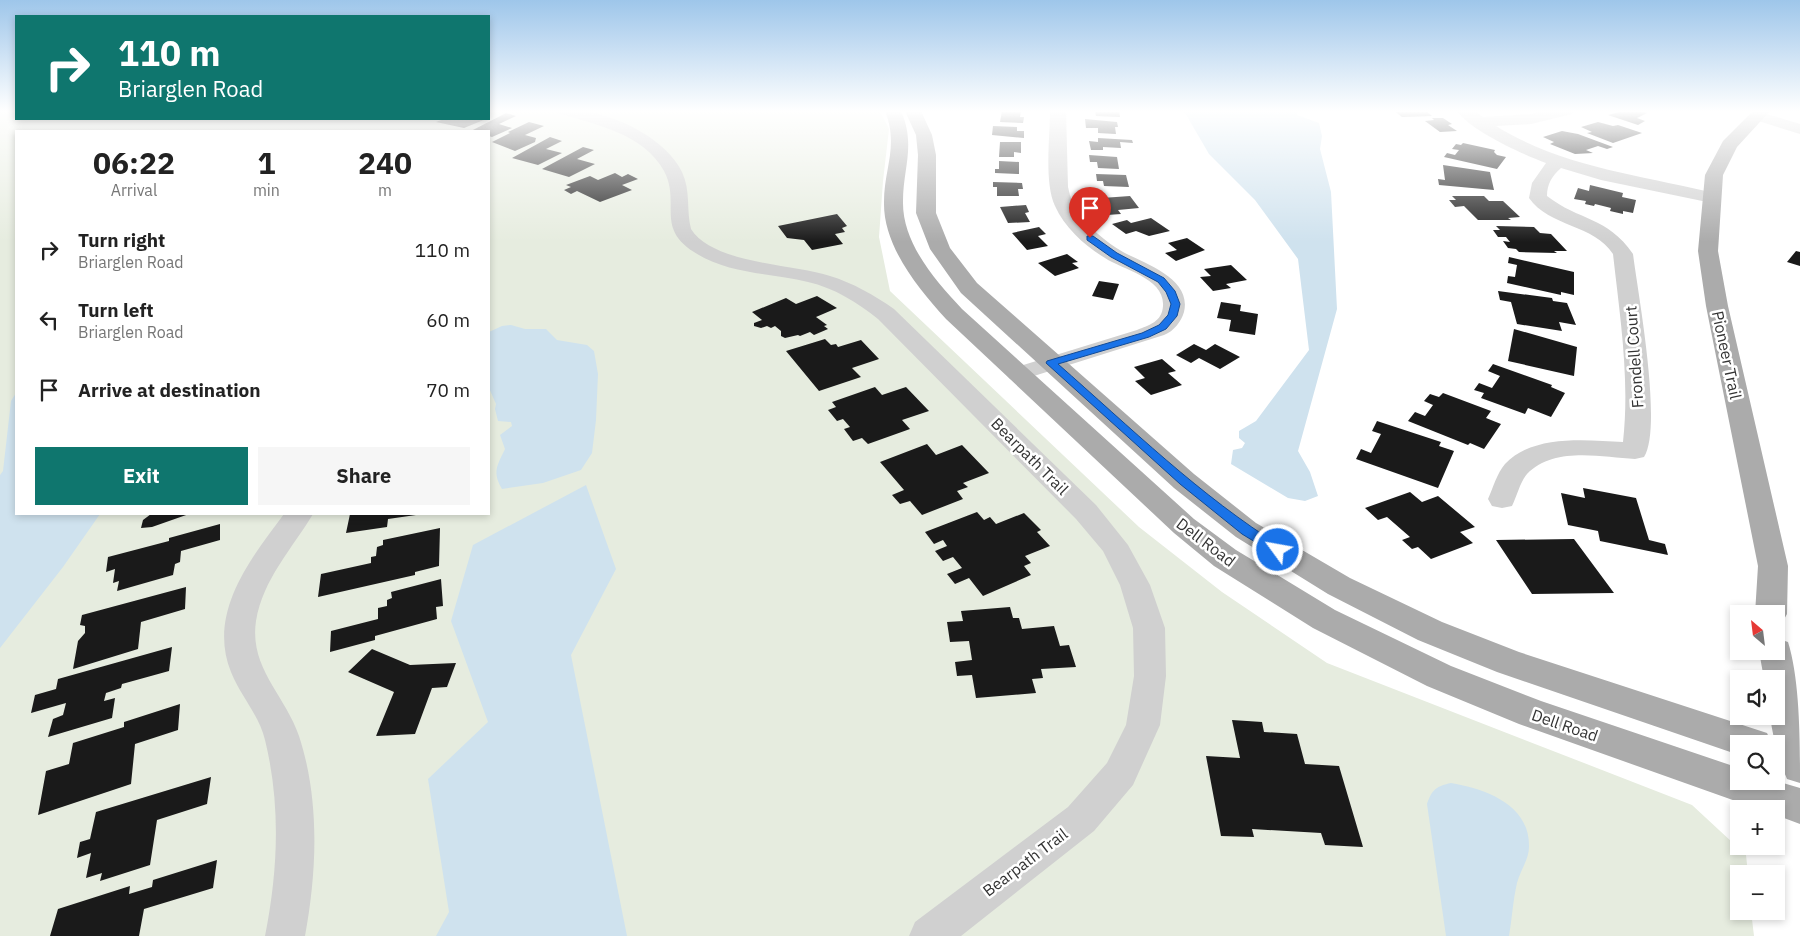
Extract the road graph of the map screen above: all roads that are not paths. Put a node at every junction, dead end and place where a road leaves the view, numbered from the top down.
1 (660, 155) edge
2 (899, 155) edge
3 (927, 155) edge
4 (1059, 155) edge
5 (1541, 155) edge
6 (1724, 155) edge
7 (1558, 162) junction
8 (1712, 198) junction
9 (1050, 363) junction
10 (1018, 374) junction
11 (1502, 499) dead end
12 (298, 515) edge
13 (1772, 605) edge
14 (1777, 660) edge
15 (1730, 736) edge
16 (1794, 759) edge
17 (1800, 806) edge
18 (285, 936) edge
19 (929, 936) edge

1 - 19 street, Bearpath Trail
2 - 10 main road, Dell Road
3 - 9 main road, Dell Road
4 - 9 street
5 - 7 street
6 - 8 main road, Pioneer Trail
7 - 8 street
7 - 11 street, Frondell Court
8 - 13 main road, Pioneer Trail
9 - 10 street
9 - 15 main road, Dell Road
10 - 17 main road, Dell Road
12 - 18 street
14 - 16 main road

